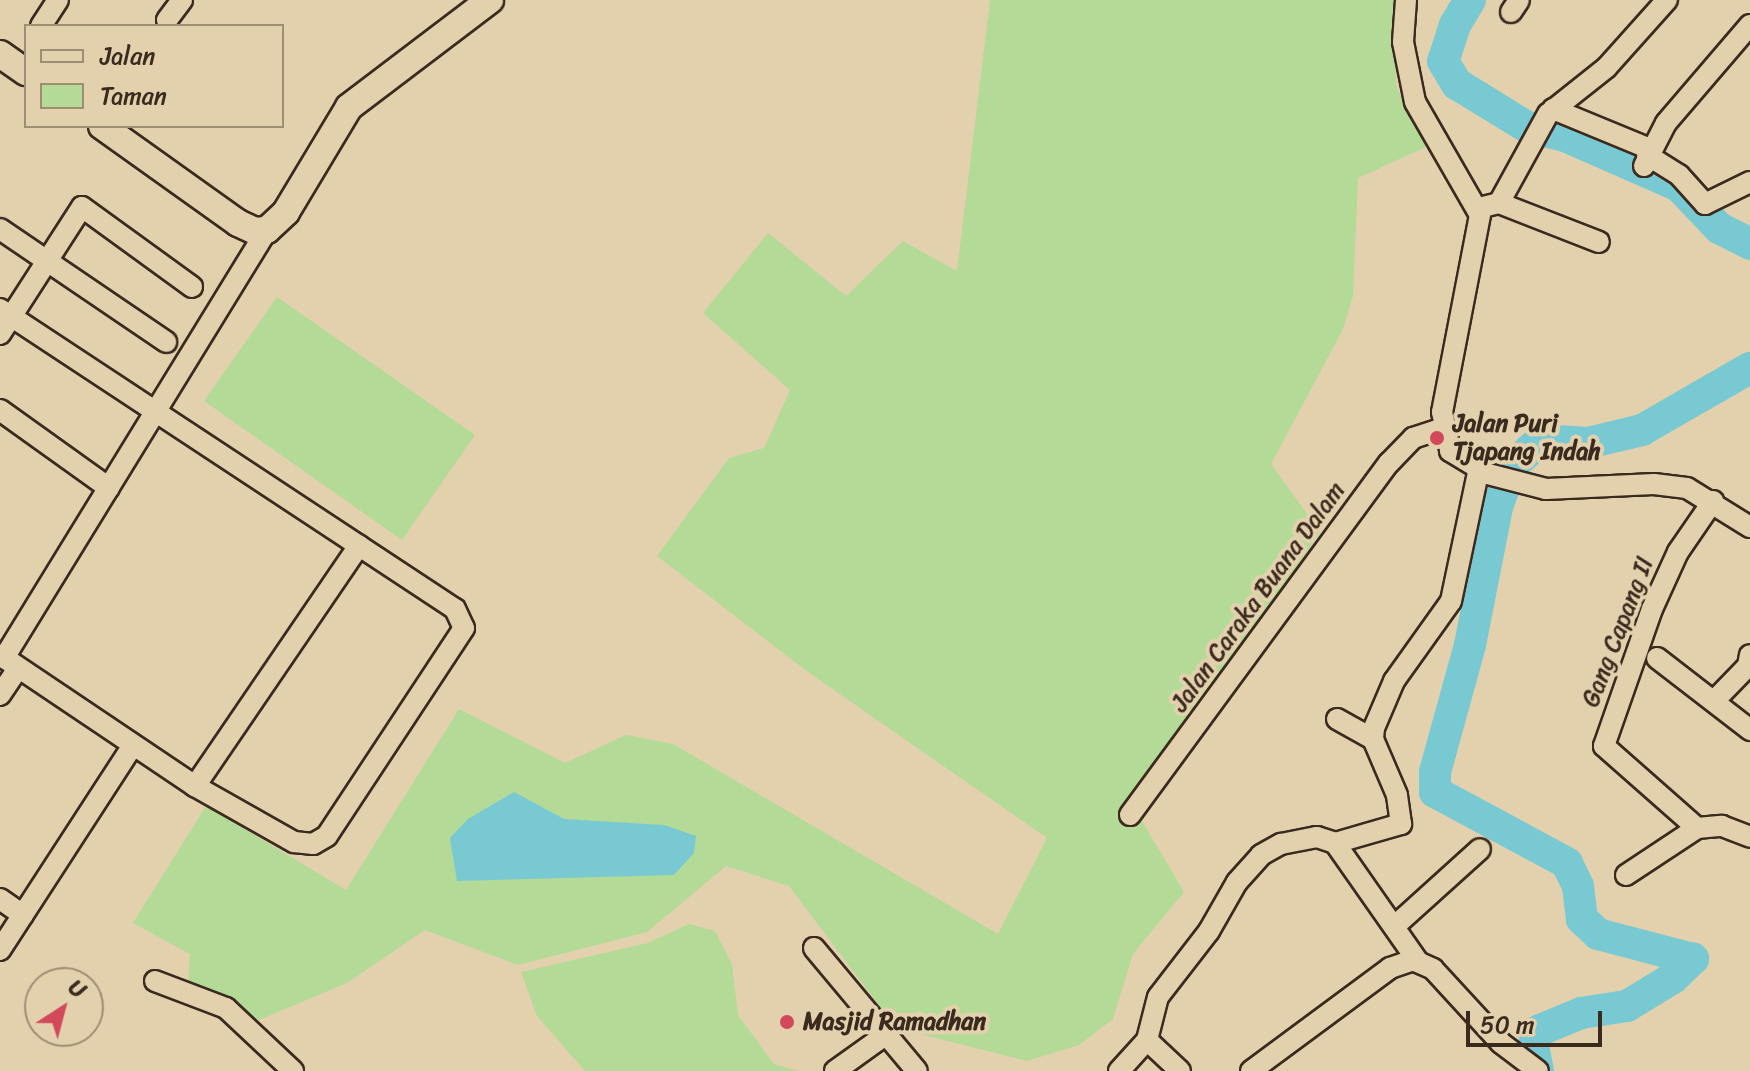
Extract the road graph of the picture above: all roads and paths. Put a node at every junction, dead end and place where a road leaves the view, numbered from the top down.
1 (58, 0) edge
2 (182, 0) edge
3 (490, 0) edge
4 (1406, 0) edge
5 (1667, 0) edge
6 (167, 20) dead end
7 (42, 24) edge
8 (1750, 25) edge
9 (1550, 111) junction
10 (105, 128) edge
11 (1647, 157) junction
12 (1750, 182) edge
13 (1489, 206) junction
14 (0, 229) edge
15 (267, 230) junction
16 (1599, 242) dead end
17 (47, 262) junction
18 (192, 287) dead end
19 (4, 320) edge
20 (166, 342) dead end
21 (0, 410) edge
22 (156, 411) junction
23 (1443, 428) junction
24 (1484, 471) junction
25 (109, 488) junction
26 (1713, 501) junction
27 (1747, 520) edge
28 (359, 546) junction
29 (1657, 658) dead end
30 (7, 660) edge
31 (1749, 662) edge
32 (0, 695) edge
33 (1715, 700) junction
34 (1337, 719) dead end
35 (1750, 730) edge
36 (1373, 739) junction
37 (133, 745) junction
38 (195, 786) junction
39 (1130, 815) dead end
40 (1697, 828) junction
41 (1750, 837) edge
42 (1326, 840) junction
43 (1480, 849) dead end
44 (1626, 875) dead end
45 (0, 899) edge
46 (23, 915) junction
47 (1396, 925) junction
48 (814, 948) dead end
49 (0, 950) edge
50 (1417, 960) junction
51 (155, 981) dead end
52 (888, 1033) junction
53 (1147, 1040) junction
54 (1530, 1067) edge
55 (293, 1071) edge
56 (835, 1071) edge
57 (917, 1071) edge
58 (1119, 1071) edge
59 (1180, 1071) edge
60 (1251, 1071) edge

1 - 7 street
2 - 6 street
3 - 15 main road
4 - 13 street
5 - 9 street
8 - 11 street
9 - 11 street
9 - 13 street
10 - 15 main road
11 - 12 street
13 - 16 street
13 - 23 street
14 - 17 street
15 - 22 street
17 - 18 street
17 - 19 street
17 - 20 street
19 - 22 street
21 - 25 street
22 - 25 street
22 - 28 street
23 - 24 street
23 - 39 street, Jalan Caraka Buana Dalam
24 - 26 street
24 - 36 street
25 - 30 street
26 - 27 street
26 - 40 street, Gang Capang II
28 - 38 street
28 - 38 street
29 - 33 street
30 - 32 street
30 - 37 street
31 - 33 street
33 - 35 street
34 - 36 street
36 - 42 street
37 - 38 street
37 - 46 street
40 - 41 street
40 - 44 street
42 - 47 street
42 - 53 street
43 - 47 street
45 - 46 street
46 - 49 street
47 - 50 street
48 - 52 street
50 - 54 street
50 - 60 street
51 - 55 street
52 - 56 street
52 - 57 street
53 - 58 street
53 - 59 street

